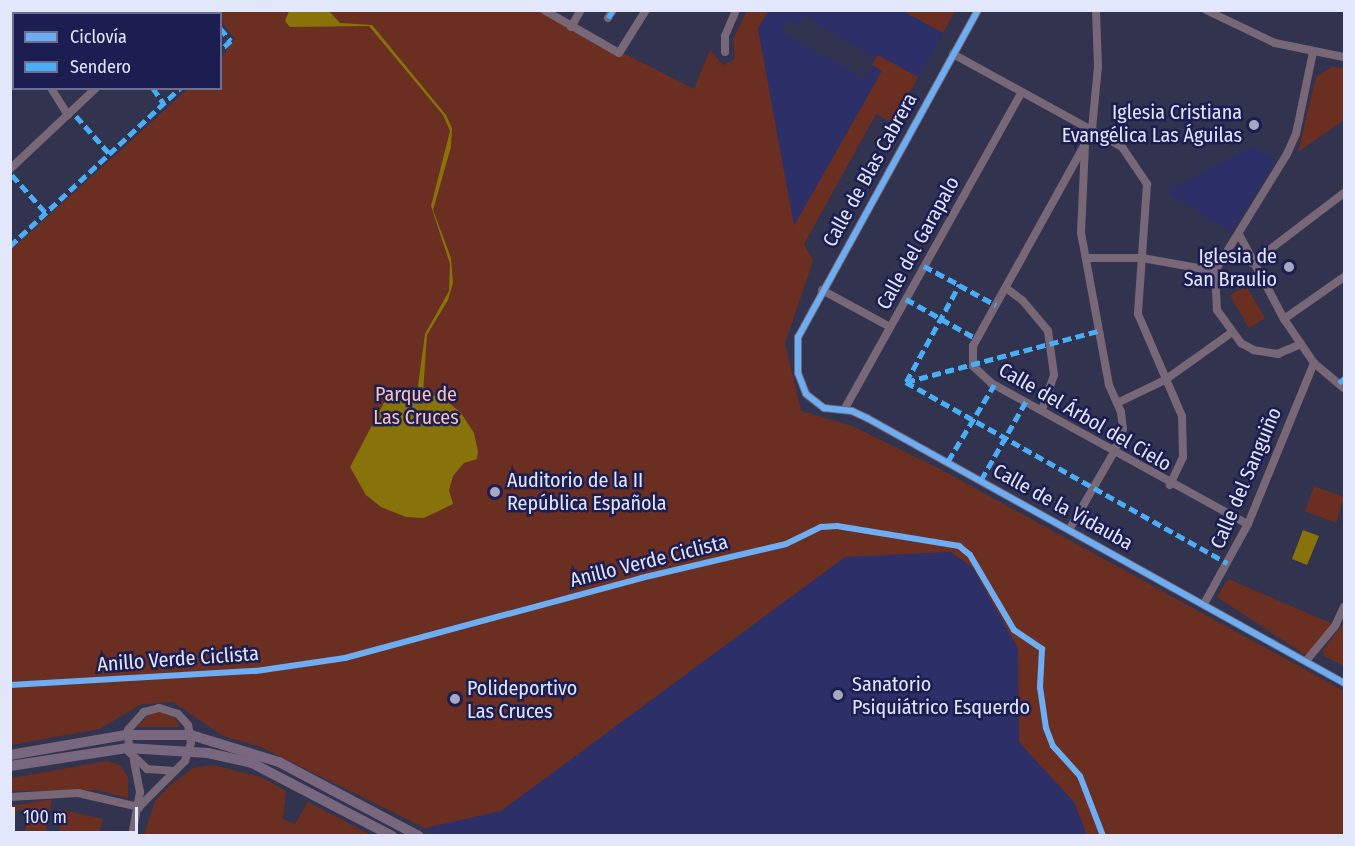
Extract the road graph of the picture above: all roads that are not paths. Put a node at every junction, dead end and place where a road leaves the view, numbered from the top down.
1 (544, 10) edge
2 (581, 10) edge
3 (646, 10) edge
4 (736, 10) edge
5 (978, 10) edge
6 (1096, 10) edge
7 (1206, 10) edge
8 (571, 27) junction
9 (725, 52) dead end
10 (1312, 52) junction
11 (953, 54) junction
12 (1344, 57) edge
13 (52, 90) edge
14 (94, 90) edge
15 (1021, 93) junction
16 (68, 115) junction
17 (1092, 129) junction
18 (1085, 144) junction
19 (10, 169) edge
20 (1064, 182) junction
21 (1082, 187) junction
22 (1344, 193) edge
23 (1239, 236) junction
24 (1088, 258) junction
25 (1142, 258) junction
26 (1252, 263) junction
27 (1215, 271) junction
28 (1344, 277) edge
29 (1006, 288) junction
30 (822, 290) junction
31 (1284, 319) junction
32 (890, 327) junction
33 (1231, 333) junction
34 (1302, 344) junction
35 (795, 348) joint
36 (1314, 363) junction
37 (1164, 380) junction
38 (1342, 383) edge
39 (1117, 403) junction
40 (844, 410) junction
41 (1042, 410) junction
42 (1114, 452) junction
43 (1170, 485) junction
44 (1248, 524) junction
45 (1069, 530) junction
46 (1204, 604) junction
47 (1344, 607) edge
48 (1306, 661) junction
49 (1344, 683) edge
50 (126, 735) junction
51 (191, 735) junction
52 (128, 748) junction
53 (190, 749) junction
54 (10, 755) edge
55 (134, 760) junction
56 (10, 766) edge
57 (174, 771) junction
58 (10, 797) edge
59 (139, 807) junction
60 (132, 836) edge
61 (392, 836) edge
62 (419, 836) edge

1 - 8 street
2 - 8 street
3 - 8 street
4 - 9 street
5 - 11 street, Calle de Blas Cabrera
6 - 17 street, Calle del Árbol del Cielo
7 - 10 street
10 - 12 street
10 - 23 street
11 - 15 street
11 - 30 street, Calle de Blas Cabrera
13 - 16 street
14 - 16 street
15 - 17 street
15 - 32 street, Calle del Garapalo
16 - 19 street
17 - 18 street, Calle del Árbol del Cielo
17 - 25 street
18 - 20 street, Calle del Árbol del Cielo
18 - 21 street
20 - 21 street
20 - 29 street, Calle del Árbol del Cielo
21 - 24 street
22 - 26 street
23 - 26 street
23 - 27 street
24 - 25 street
24 - 39 street
25 - 27 street
25 - 37 street
26 - 31 street
27 - 33 street
28 - 31 street
29 - 41 street
29 - 41 street, Calle del Árbol del Cielo
30 - 32 street
30 - 35 street, Calle de Blas Cabrera
31 - 34 street
32 - 40 street, Calle del Garapalo
33 - 34 street
33 - 37 street
34 - 36 street
35 - 40 street, Calle de la Vidauba
36 - 38 street
36 - 44 street, Calle del Sanguiño
37 - 39 street
37 - 43 street
39 - 42 street
40 - 45 street, Calle de la Vidauba
41 - 42 street, Calle del Árbol del Cielo
42 - 43 street, Calle del Árbol del Cielo
42 - 45 street
43 - 44 street, Calle del Árbol del Cielo
44 - 46 street, Calle del Sanguiño
45 - 46 street, Calle de la Vidauba
46 - 48 street, Calle de la Vidauba
47 - 48 street
48 - 49 street, Calle de la Vidauba
50 - 51 main road
50 - 51 street
50 - 52 street
50 - 54 main road
51 - 53 street
51 - 62 main road
52 - 53 main road
52 - 55 street
52 - 56 main road
53 - 57 street
53 - 61 main road
55 - 57 street
55 - 59 street
57 - 59 street
58 - 59 street
59 - 60 street

